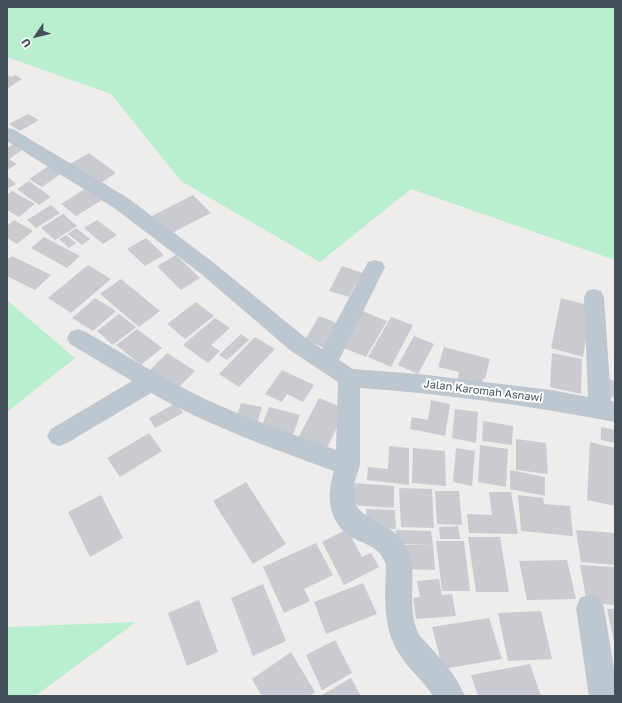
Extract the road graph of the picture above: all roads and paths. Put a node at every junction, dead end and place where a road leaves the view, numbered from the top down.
1 (7, 133) edge
2 (375, 267) dead end
3 (594, 297) dead end
4 (78, 338) dead end
5 (326, 363) junction
6 (349, 378) junction
7 (152, 381) junction
8 (607, 410) edge
9 (59, 436) dead end
10 (348, 465) junction
11 (590, 608) dead end
12 (450, 696) edge
13 (604, 696) edge

1 - 5 street
2 - 5 street
3 - 8 street
4 - 7 street
5 - 6 street
6 - 8 street, Jalan Karomah Asnawi
6 - 10 street
7 - 9 street
7 - 10 street
10 - 12 street
11 - 13 street

